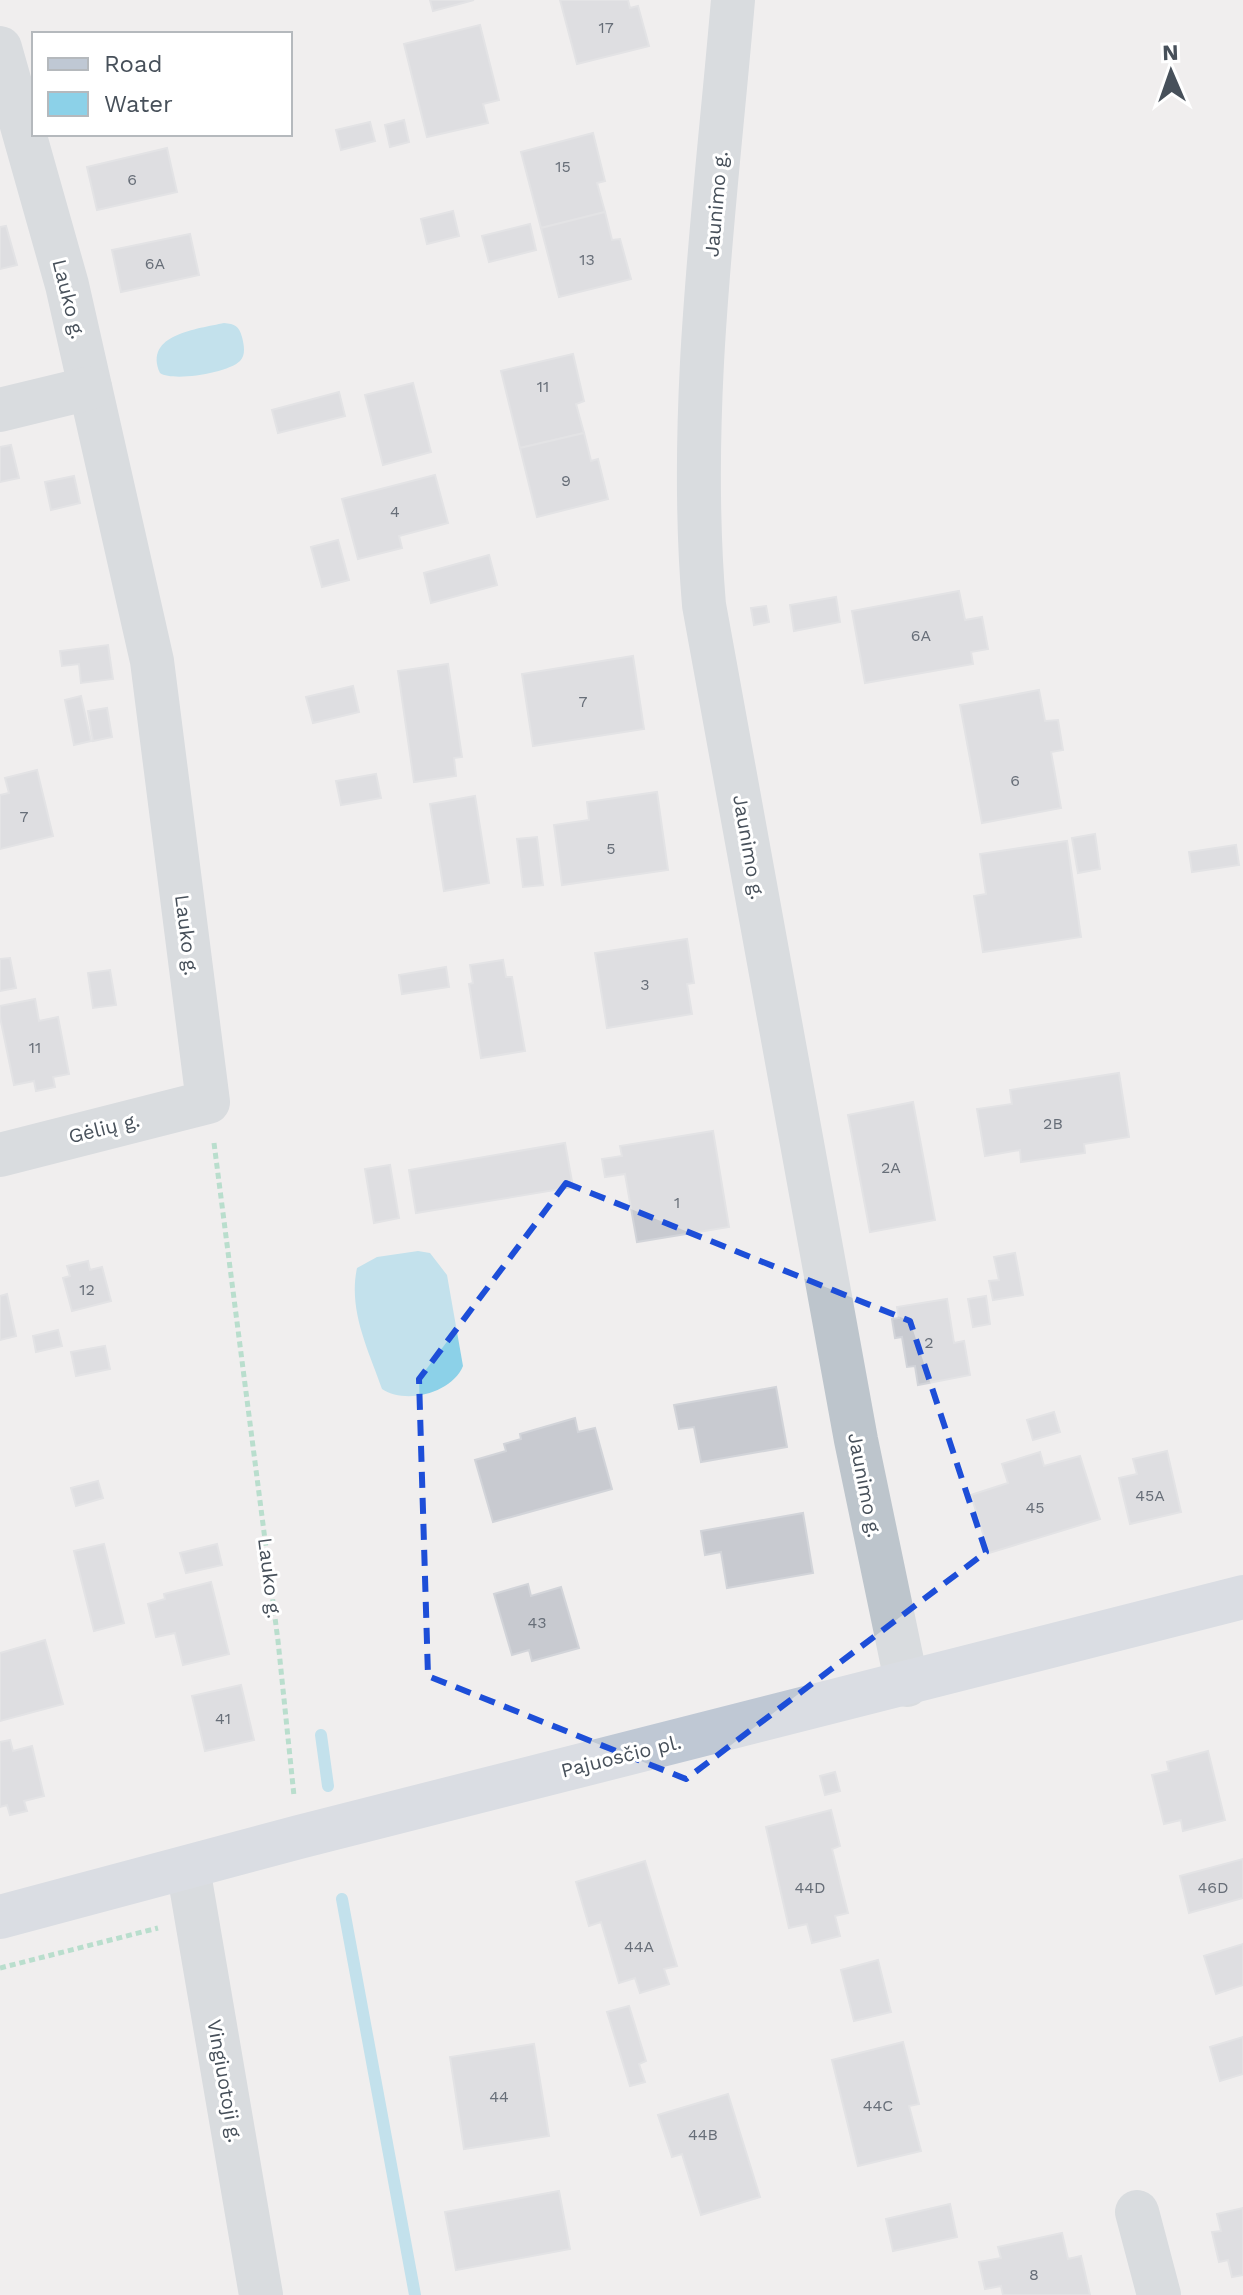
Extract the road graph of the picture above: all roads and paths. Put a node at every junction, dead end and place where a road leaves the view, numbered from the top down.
1 (733, 0) edge
2 (0, 48) edge
3 (90, 388) junction
4 (0, 410) edge
5 (208, 1102) junction
6 (0, 1155) edge
7 (1243, 1597) edge
8 (907, 1685) junction
9 (299, 1837) junction
10 (188, 1868) junction
11 (0, 1917) edge
12 (197, 1919) junction
13 (0, 1968) edge
14 (1137, 2212) dead end
15 (261, 2295) edge
16 (1159, 2295) edge

1 - 8 street, Jaunimo g.
2 - 3 street, Lauko g.
3 - 4 street
3 - 5 street, Lauko g.
5 - 6 street, Gėlių g.
5 - 9 path, Lauko g.
7 - 8 main road, Pajuosčio pl.
8 - 9 main road, Pajuosčio pl.
9 - 10 main road, Pajuosčio pl.
10 - 11 main road, Pajuosčio pl.
10 - 12 street, Vingiuotoji g.
12 - 13 path
12 - 15 street, Vingiuotoji g.
14 - 16 street

